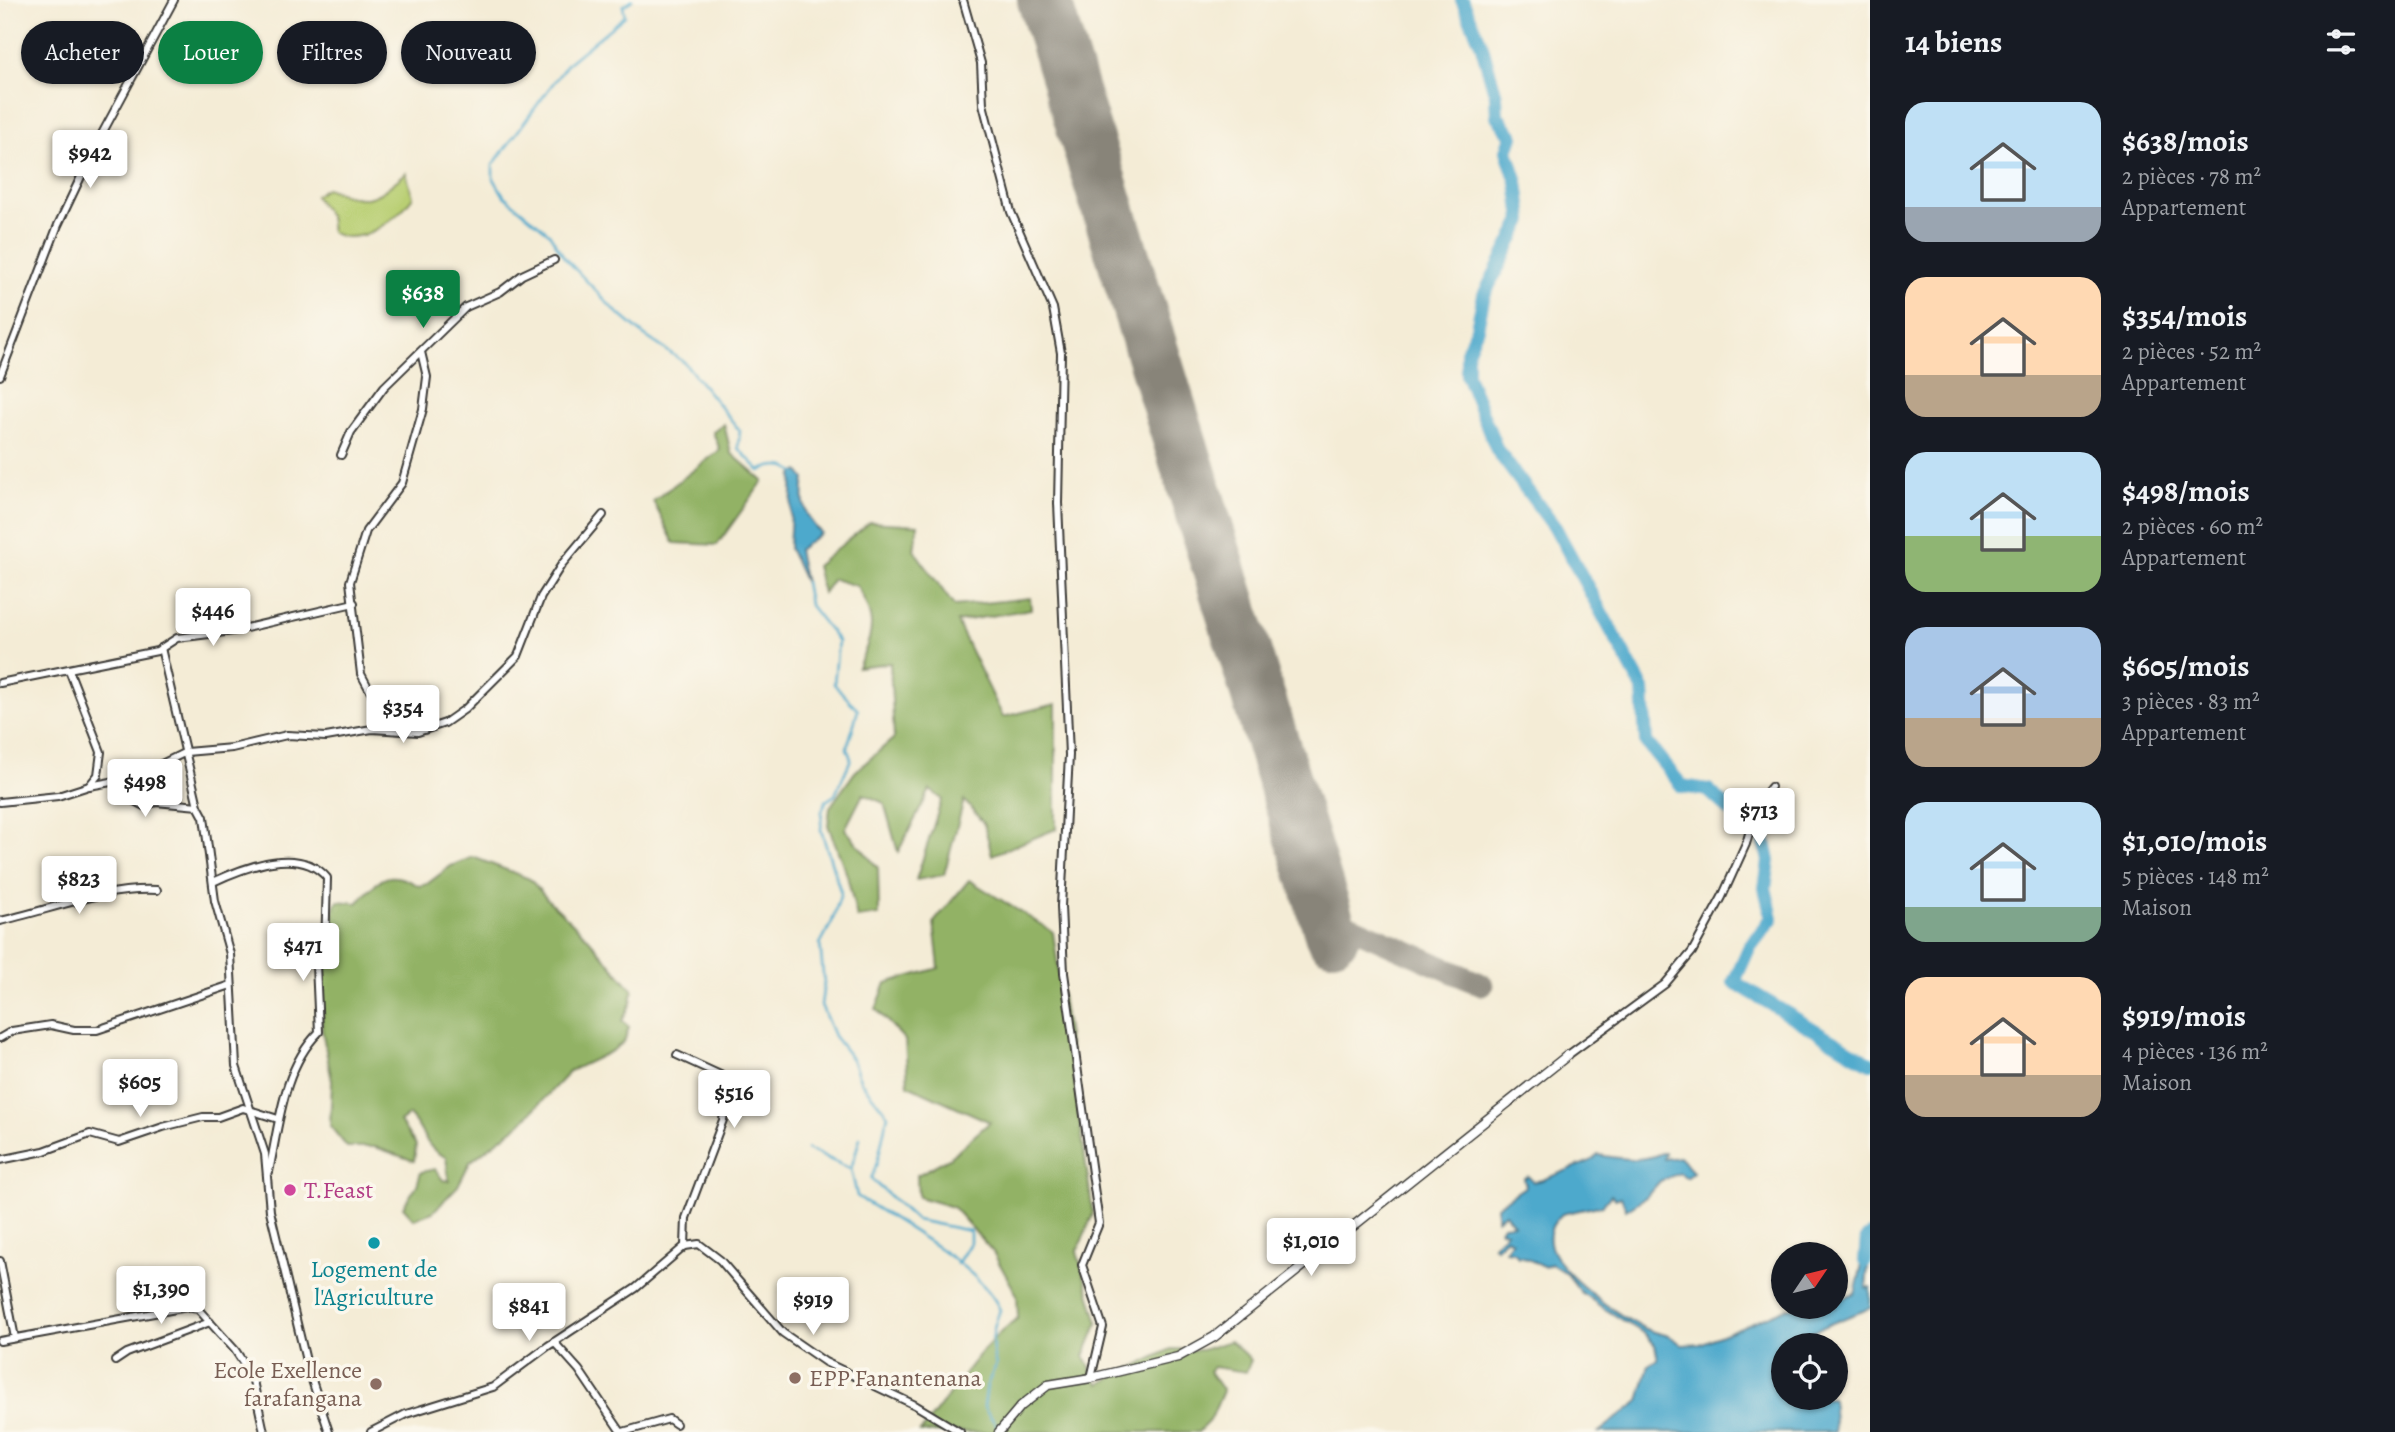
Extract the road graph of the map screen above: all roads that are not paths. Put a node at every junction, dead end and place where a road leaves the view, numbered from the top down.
1 (174, 0) edge
2 (963, 0) edge
3 (554, 260) dead end
4 (421, 352) junction
5 (0, 376) edge
6 (341, 454) dead end
7 (603, 515) dead end
8 (354, 603) junction
9 (161, 648) junction
10 (69, 670) junction
11 (0, 684) edge
12 (382, 729) junction
13 (186, 751) junction
14 (113, 781) junction
15 (89, 786) junction
16 (1770, 787) dead end
17 (0, 802) edge
18 (198, 806) junction
19 (213, 882) junction
20 (157, 890) dead end
21 (0, 921) edge
22 (231, 985) junction
23 (0, 1038) edge
24 (677, 1055) dead end
25 (1567, 1055) joint
26 (251, 1109) junction
27 (278, 1119) junction
28 (0, 1160) edge
29 (268, 1178) junction
30 (685, 1246) junction
31 (0, 1261) edge
32 (210, 1322) junction
33 (15, 1338) junction
34 (0, 1341) edge
35 (554, 1342) junction
36 (115, 1361) dead end
37 (1091, 1378) junction
38 (676, 1424) dead end
39 (264, 1432) edge
40 (329, 1432) edge
41 (371, 1432) edge
42 (622, 1432) edge
43 (960, 1432) edge
44 (999, 1432) edge

1 - 5 street
2 - 37 street
3 - 4 street
4 - 6 street
4 - 8 street
7 - 12 street
8 - 9 street
8 - 12 street
9 - 10 street
9 - 13 street
10 - 11 street
10 - 15 street
12 - 13 street
13 - 14 street
13 - 18 street
14 - 15 street
14 - 18 street
15 - 17 street
16 - 25 street
18 - 19 street
19 - 22 street
19 - 27 street
20 - 21 street
22 - 23 street
22 - 26 street
24 - 30 street
25 - 37 street
26 - 27 street
26 - 28 street
26 - 29 street
27 - 29 street
29 - 40 street
30 - 35 street
30 - 43 street
31 - 33 street
32 - 33 street
32 - 36 street
32 - 39 street
33 - 34 street
35 - 41 street
35 - 42 street
37 - 44 street
38 - 42 street

